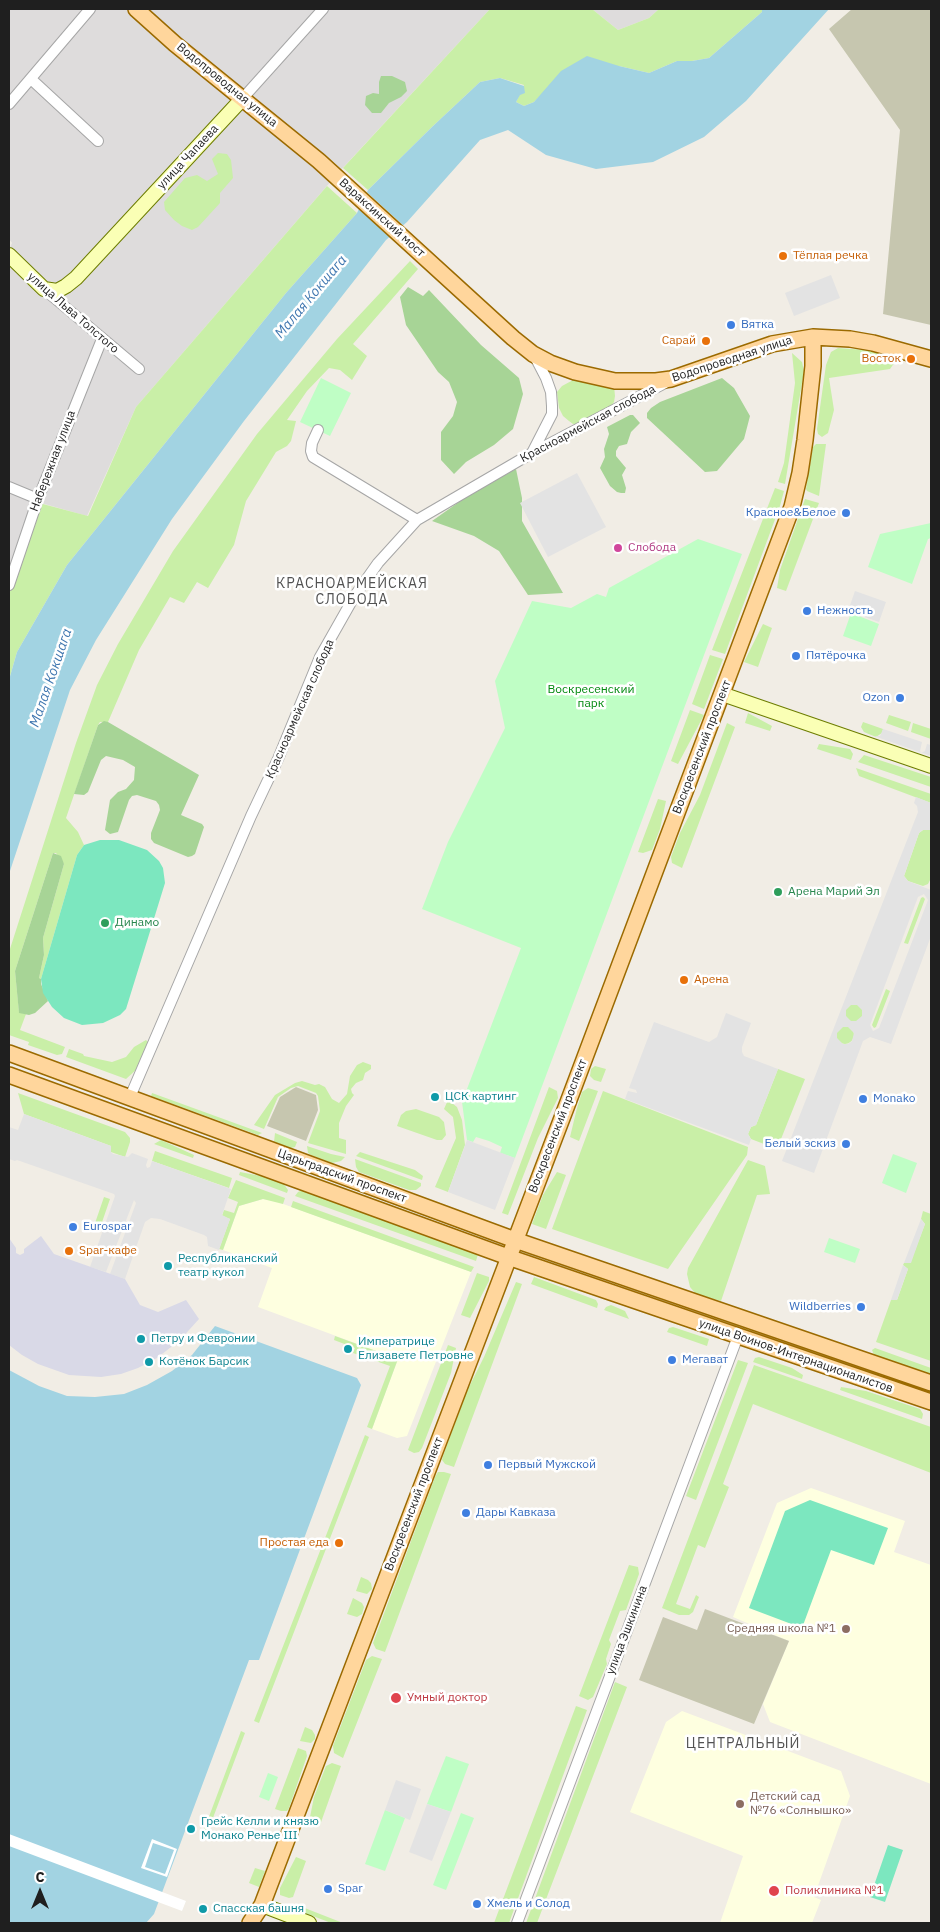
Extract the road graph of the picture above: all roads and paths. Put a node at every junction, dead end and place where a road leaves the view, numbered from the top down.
1 (90, 9) edge
2 (136, 9) edge
3 (323, 9) edge
4 (31, 79) junction
5 (243, 98) junction
6 (9, 104) edge
7 (98, 141) dead end
8 (319, 160) joint
9 (9, 254) edge
10 (445, 276) joint
11 (44, 289) junction
12 (813, 337) junction
13 (102, 339) junction
14 (534, 354) junction
15 (931, 359) edge
16 (139, 369) dead end
17 (671, 379) junction
18 (318, 430) dead end
19 (532, 453) junction
20 (9, 487) edge
21 (38, 498) junction
22 (417, 520) junction
23 (9, 585) edge
24 (722, 694) junction
25 (931, 766) edge
26 (13, 1054) edge
27 (10, 1076) edge
28 (130, 1097) junction
29 (515, 1240) junction
30 (508, 1258) junction
31 (666, 1293) joint
32 (660, 1310) joint
33 (738, 1336) junction
34 (931, 1383) edge
35 (931, 1402) edge
36 (262, 1905) junction
37 (250, 1923) edge
38 (309, 1923) edge
39 (517, 1923) edge

1 - 4 street
2 - 5 main road, Водопроводная улица
3 - 5 street, улица Чапаева
4 - 6 street
4 - 7 street
5 - 8 main road, Водопроводная улица
5 - 11 street, улица Чапаева
8 - 10 main road, Вараксинский мост
9 - 11 street, улица Льва Толстого
10 - 14 main road, Водопроводная улица
11 - 13 street, улица Льва Толстого
12 - 15 main road, Водопроводная улица
12 - 17 main road, Водопроводная улица
12 - 24 main road, Воскресенский проспект
13 - 16 street, улица Льва Толстого
13 - 21 street, Набережная улица
14 - 17 main road, Водопроводная улица
14 - 19 street
17 - 19 street, Красноармейская слобода
18 - 22 street
19 - 22 street, Красноармейская слобода
20 - 21 street
21 - 23 street, Набережная улица
22 - 28 street, Красноармейская слобода
24 - 25 street
24 - 29 main road, Воскресенский проспект
26 - 28 main road, Царьградский проспект
27 - 30 main road, Царьградский проспект
28 - 29 main road, Царьградский проспект
29 - 30 main road, Воскресенский проспект
29 - 31 main road, Царьградский проспект
30 - 32 main road, Царьградский проспект
30 - 36 main road, Воскресенский проспект
31 - 34 main road, улица Воинов-Интернационалистов
32 - 33 main road, улица Воинов-Интернационалистов
33 - 35 main road, улица Воинов-Интернационалистов
33 - 39 street, улица Эшкинина
36 - 37 main road
36 - 38 street

